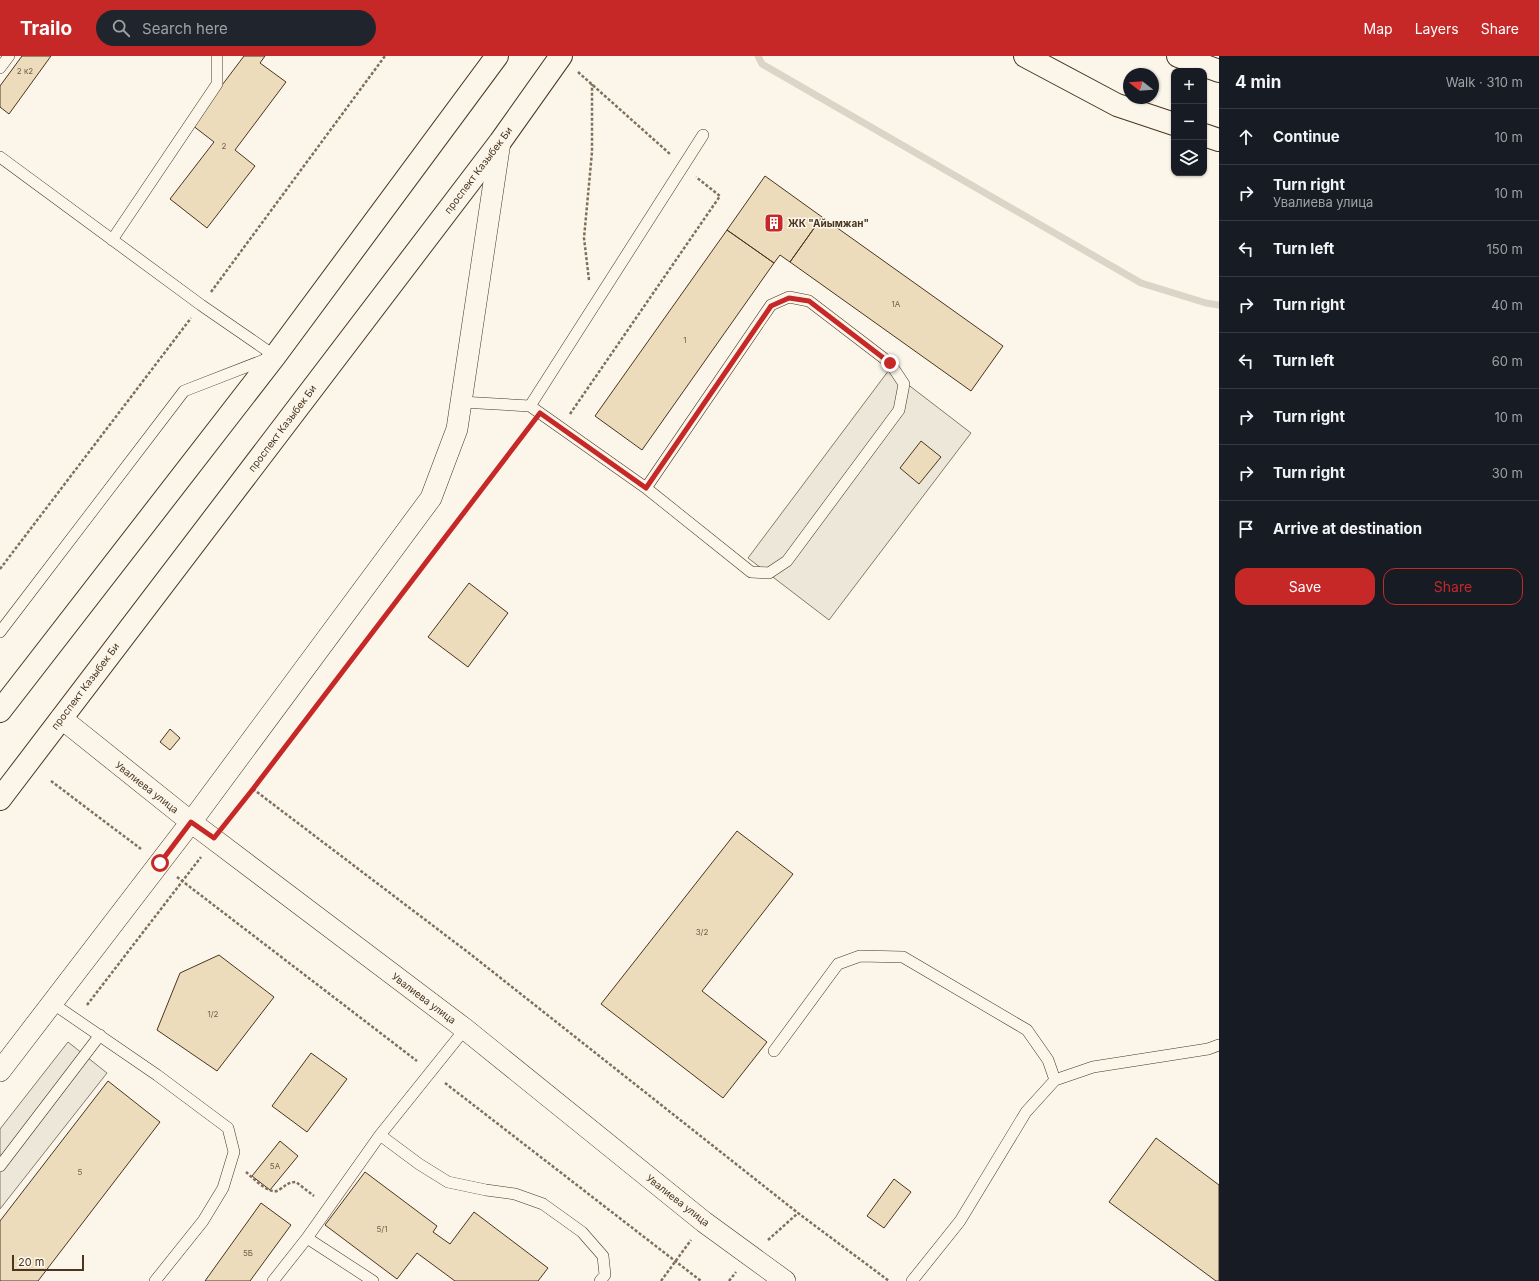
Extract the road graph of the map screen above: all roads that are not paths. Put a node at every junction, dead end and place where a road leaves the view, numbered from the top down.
1 (9, 56) edge
2 (217, 56) edge
3 (497, 56) edge
4 (561, 56) edge
5 (1025, 56) edge
6 (1178, 56) edge
7 (0, 68) edge
8 (1219, 70) edge
9 (1171, 123) edge
10 (703, 135) dead end
11 (1207, 136) edge
12 (1219, 140) edge
13 (500, 142) junction
14 (0, 156) edge
15 (112, 240) junction
16 (275, 356) junction
17 (461, 402) junction
18 (530, 406) junction
19 (646, 488) junction
20 (0, 632) edge
21 (0, 711) edge
22 (60, 718) junction
23 (0, 799) edge
24 (191, 822) junction
25 (52, 1003) junction
26 (465, 1029) junction
27 (100, 1034) junction
28 (1219, 1045) edge
29 (774, 1051) dead end
30 (0, 1071) edge
31 (1055, 1080) junction
32 (380, 1135) junction
33 (0, 1166) edge
34 (306, 1238) junction
35 (155, 1281) edge
36 (273, 1281) edge
37 (373, 1281) edge
38 (600, 1281) edge
39 (785, 1281) edge
40 (912, 1281) edge

1 - 7 lane
2 - 15 lane
3 - 16 street
4 - 13 street, проспект Казыбек Би
5 - 9 street
6 - 8 street
10 - 18 lane
11 - 12 street
13 - 17 street
13 - 22 street, проспект Казыбек Би
14 - 15 lane
15 - 16 lane
16 - 20 lane
16 - 21 street
17 - 18 lane
17 - 24 street
18 - 19 lane
19 - 19 lane
22 - 23 street, проспект Казыбек Би
22 - 24 street, Увалиева улица
24 - 25 street
24 - 26 street, Увалиева улица
25 - 27 lane
25 - 30 street
26 - 32 lane
26 - 39 street, Увалиева улица
27 - 33 lane
27 - 35 lane
28 - 31 lane
29 - 31 lane
31 - 40 lane
32 - 34 lane
32 - 38 lane
34 - 36 lane
34 - 37 lane

